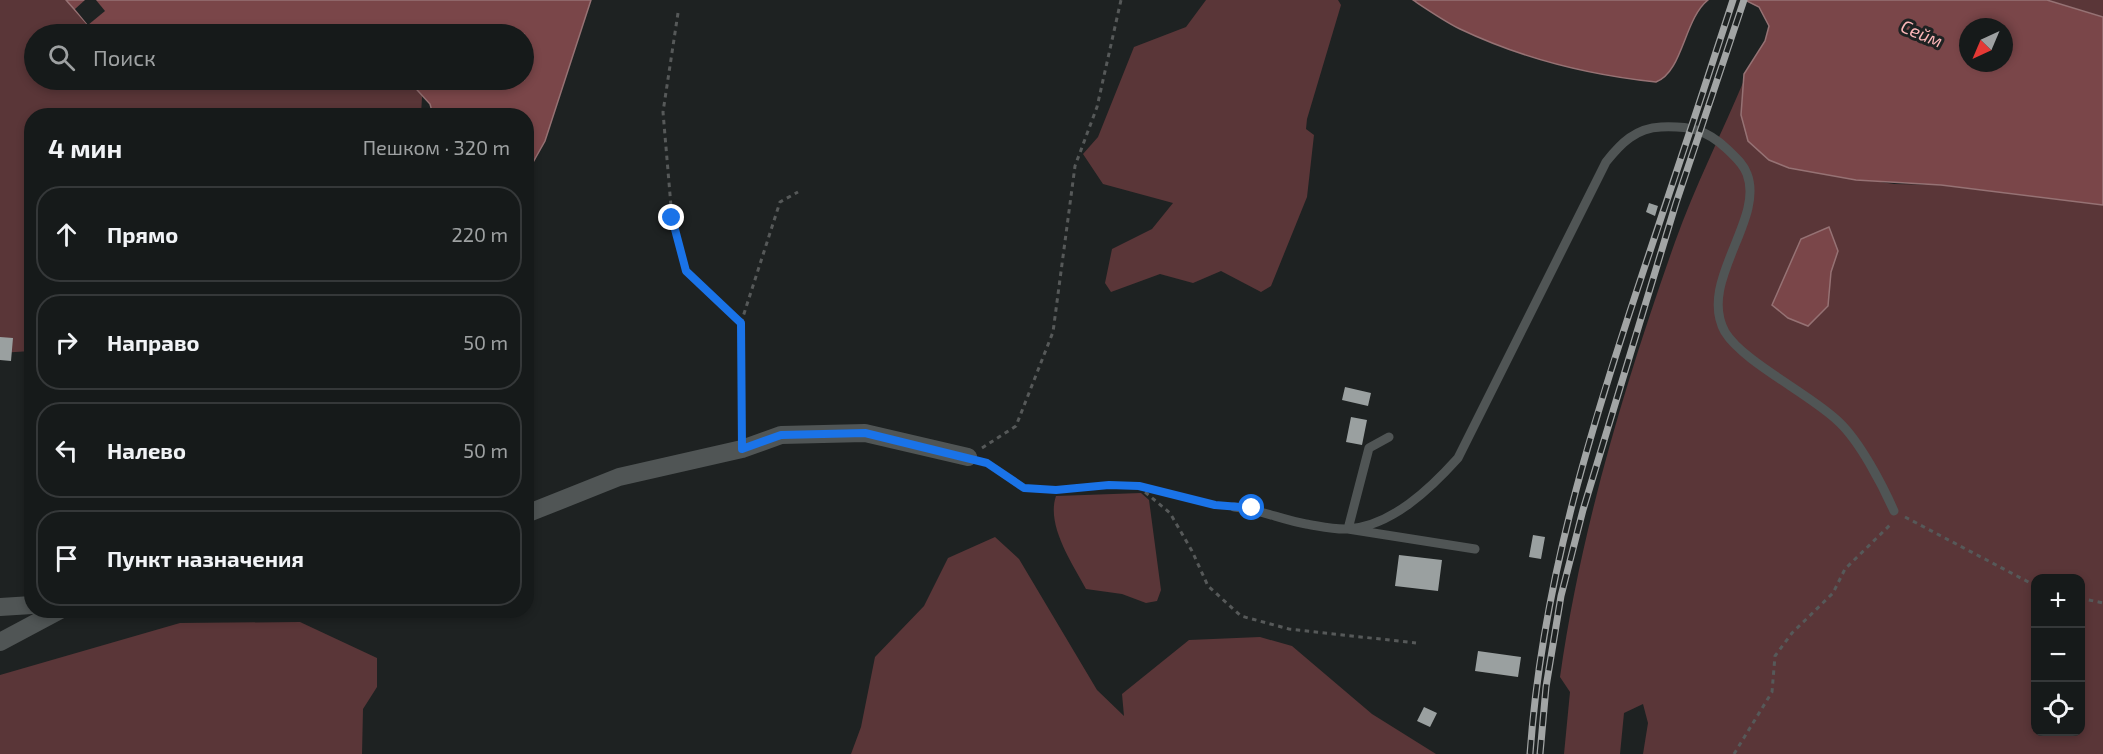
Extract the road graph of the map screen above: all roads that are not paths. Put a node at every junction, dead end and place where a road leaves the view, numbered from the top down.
1 (1389, 437) dead end
2 (968, 457) road end
3 (1234, 507) road end
4 (534, 511) edge
5 (1897, 513) road end
6 (1348, 529) junction
7 (1475, 549) dead end
8 (24, 605) edge
9 (0, 607) edge
10 (45, 618) edge
11 (0, 642) edge

1 - 6 lane
2 - 4 street
3 - 6 lane
5 - 6 lane
6 - 7 lane
8 - 9 street
10 - 11 street

